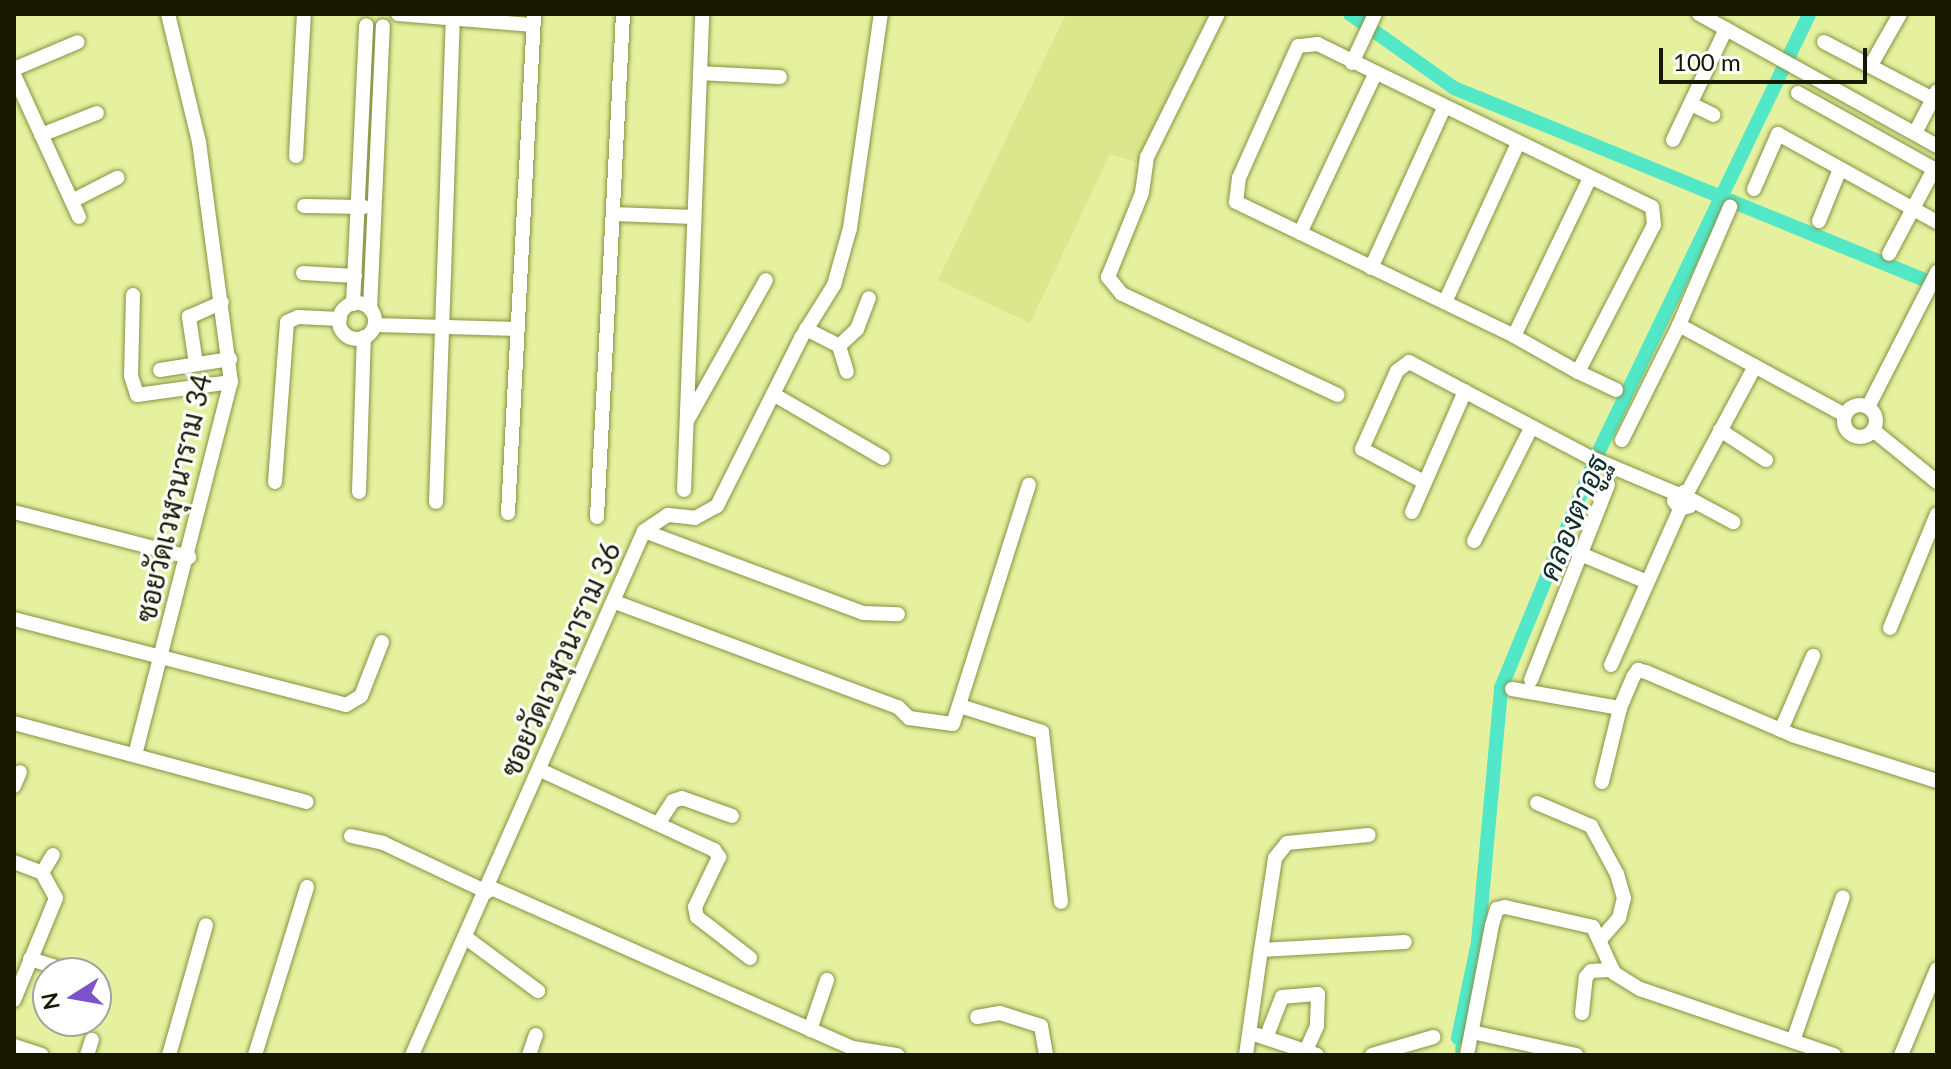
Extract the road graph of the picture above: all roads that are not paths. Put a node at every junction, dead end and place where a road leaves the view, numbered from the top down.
1 (168, 14) edge
2 (304, 14) edge
3 (396, 14) edge
4 (623, 14) edge
5 (702, 14) edge
6 (881, 14) edge
7 (1218, 14) edge
8 (1699, 14) edge
9 (1900, 14) edge
10 (453, 17) edge
11 (362, 19) edge
12 (534, 20) edge
13 (1371, 22) edge
14 (383, 26) junction
15 (1726, 29) junction
16 (78, 42) dead end
17 (1824, 42) dead end
18 (1352, 63) junction
19 (1871, 65) junction
20 (14, 72) edge
21 (700, 73) junction
22 (1375, 74) junction
23 (780, 77) dead end
24 (1798, 93) dead end
25 (1936, 97) edge
26 (1691, 104) junction
27 (1444, 108) junction
28 (97, 113) dead end
29 (1714, 115) dead end
30 (1915, 133) junction
31 (41, 135) junction
32 (1673, 140) dead end
33 (1518, 143) junction
34 (1937, 146) edge
35 (296, 156) dead end
36 (1840, 169) junction
37 (117, 178) dead end
38 (1590, 178) junction
39 (1754, 189) dead end
40 (72, 201) junction
41 (304, 206) dead end
42 (358, 206) junction
43 (375, 207) junction
44 (1730, 207) dead end
45 (1913, 208) junction
46 (613, 214) junction
47 (79, 217) dead end
48 (694, 217) junction
49 (1819, 221) dead end
50 (1937, 222) edge
51 (1300, 233) junction
52 (1889, 254) dead end
53 (1371, 268) junction
54 (303, 273) dead end
55 (1936, 274) edge
56 (355, 276) junction
57 (766, 280) dead end
58 (133, 295) dead end
59 (869, 298) dead end
60 (222, 302) junction
61 (1445, 302) junction
62 (353, 304) junction
63 (370, 309) junction
64 (340, 319) junction
65 (375, 325) junction
66 (1679, 325) junction
67 (442, 327) junction
68 (518, 329) junction
69 (806, 329) junction
70 (1514, 336) junction
71 (364, 337) junction
72 (839, 346) junction
73 (230, 359) junction
74 (196, 364) junction
75 (1755, 366) junction
76 (160, 370) dead end
77 (847, 372) dead end
78 (1578, 372) junction
79 (231, 382) junction
80 (1616, 390) dead end
81 (1465, 391) junction
82 (773, 394) junction
83 (1338, 395) dead end
84 (1868, 407) junction
85 (1845, 415) junction
86 (686, 421) junction
87 (1531, 428) junction
88 (1720, 430) junction
89 (1873, 430) junction
90 (1622, 440) dead end
91 (883, 458) dead end
92 (1766, 460) dead end
93 (275, 482) dead end
94 (1424, 482) junction
95 (1937, 482) edge
96 (1029, 485) dead end
97 (1608, 485) dead end
98 (684, 490) dead end
99 (359, 492) dead end
100 (1684, 499) junction
101 (436, 502) dead end
102 (14, 512) edge
103 (1412, 512) dead end
104 (508, 513) dead end
105 (1937, 514) edge
106 (597, 517) dead end
107 (1733, 522) dead end
108 (644, 531) junction
109 (1474, 541) dead end
110 (1578, 553) junction
111 (189, 557) junction
112 (1647, 582) junction
113 (615, 602) junction
114 (898, 614) dead end
115 (14, 619) edge
116 (1890, 628) dead end
117 (382, 642) dead end
118 (1813, 656) dead end
119 (161, 659) junction
120 (1611, 665) dead end
121 (1531, 680) dead end
122 (1512, 689) dead end
123 (960, 706) junction
124 (1620, 708) junction
125 (14, 723) edge
126 (1781, 730) junction
127 (135, 755) junction
128 (540, 770) junction
129 (1937, 781) edge
130 (1602, 782) dead end
131 (307, 802) dead end
132 (1537, 803) dead end
133 (732, 816) dead end
134 (658, 824) junction
135 (1369, 835) dead end
136 (351, 836) dead end
137 (53, 855) dead end
138 (14, 862) edge
139 (42, 873) junction
140 (307, 887) dead end
141 (488, 890) junction
142 (1843, 897) dead end
143 (1061, 902) dead end
144 (206, 925) dead end
145 (465, 937) junction
146 (1600, 940) junction
147 (1405, 942) dead end
148 (1261, 950) junction
149 (750, 958) dead end
150 (30, 959) joint
151 (1937, 969) edge
152 (1613, 970) junction
153 (827, 980) dead end
154 (538, 991) dead end
155 (14, 1000) edge
156 (1582, 1013) dead end
157 (977, 1017) dead end
158 (810, 1030) junction
159 (1472, 1032) junction
160 (1249, 1033) junction
161 (536, 1035) dead end
162 (1433, 1037) dead end
163 (1266, 1038) junction
164 (92, 1040) dead end
165 (1793, 1041) junction
166 (14, 1046) edge
167 (851, 1051) edge
168 (1312, 1052) edge
169 (42, 1055) edge
170 (87, 1055) edge
171 (169, 1055) edge
172 (255, 1055) edge
173 (412, 1055) edge
174 (529, 1055) edge
175 (897, 1055) edge
176 (1046, 1055) edge
177 (1246, 1055) edge
178 (1372, 1055) edge
179 (1467, 1055) edge
180 (1576, 1055) edge
181 (1834, 1055) edge
182 (1901, 1055) edge

1 - 60 street, ซอยวัดเวฬุวนาราม 34
2 - 35 street
3 - 10 street
3 - 14 street
4 - 46 street
5 - 21 street
6 - 69 street, ซอยวัดเวฬุวนาราม 36
7 - 83 street
8 - 15 street
9 - 19 street
10 - 12 street
10 - 67 street
11 - 14 street
11 - 42 street
12 - 68 street
13 - 18 street
14 - 43 street
15 - 26 street
15 - 30 street
16 - 20 street
17 - 19 street
18 - 22 street
18 - 51 street
19 - 25 street
20 - 31 street
21 - 23 street
21 - 48 street
22 - 27 street
22 - 51 street
24 - 45 street
25 - 30 street
26 - 29 street
26 - 32 street
27 - 33 street
27 - 53 street
28 - 31 street
30 - 34 street
31 - 40 street
33 - 38 street
33 - 61 street
36 - 39 street
36 - 45 street
36 - 49 street
37 - 40 street
38 - 70 street
38 - 78 street
40 - 47 street
41 - 42 street
42 - 43 street
42 - 56 street
43 - 63 street
44 - 66 street
45 - 50 street
45 - 52 street
46 - 48 street
46 - 106 street
48 - 86 street
51 - 53 street
53 - 61 street
54 - 56 street
55 - 84 street
56 - 62 street
57 - 86 street
58 - 79 street
59 - 72 street
60 - 73 street, ซอยวัดเวฬุวนาราม 34
60 - 74 street
61 - 70 street
62 - 63 street
62 - 64 street
63 - 65 street
64 - 71 street
64 - 93 street
65 - 67 street
65 - 71 street
66 - 75 street
66 - 90 street
67 - 68 street
67 - 101 street
68 - 104 street
69 - 72 street
69 - 82 street, ซอยวัดเวฬุวนาราม 36
70 - 78 street
71 - 99 street
72 - 77 street
73 - 74 street
73 - 79 street, ซอยวัดเวฬุวนาราม 34
74 - 76 street
75 - 85 street
75 - 88 street
78 - 80 street
79 - 111 street, ซอยวัดเวฬุวนาราม 34
81 - 87 street
81 - 94 street
81 - 94 street
82 - 91 street
82 - 108 street, ซอยวัดเวฬุวนาราม 36
84 - 85 street
84 - 89 street
85 - 89 street
86 - 98 street
87 - 100 street
87 - 109 street
88 - 92 street
88 - 100 street
89 - 95 street
94 - 103 street
96 - 123 street
97 - 110 street
100 - 107 street
100 - 112 street
102 - 111 street
105 - 116 street
108 - 113 street, ซอยวัดเวฬุวนาราม 36
108 - 114 street
110 - 112 street
110 - 121 street
111 - 119 street, ซอยวัดเวฬุวนาราม 34
112 - 120 street
113 - 123 street
113 - 128 street, ซอยวัดเวฬุวนาราม 36
115 - 119 street
117 - 119 street
118 - 126 street
119 - 127 street, ซอยวัดเวฬุวนาราม 34
122 - 124 street
123 - 143 street
124 - 126 street
124 - 130 street
125 - 127 street
126 - 129 street
127 - 131 street
128 - 134 street
128 - 141 street, ซอยวัดเวฬุวนาราม 36
132 - 146 street
133 - 134 street
134 - 149 street
135 - 148 street
136 - 141 street
137 - 139 street
138 - 139 street
139 - 150 street
140 - 172 street
141 - 145 street, ซอยวัดเวฬุวนาราม 36
141 - 158 street
142 - 165 street
144 - 171 street
145 - 154 street
145 - 173 street, ซอยวัดเวฬุวนาราม 36
146 - 152 street
146 - 159 street
147 - 148 street
148 - 160 street
150 - 155 street
151 - 182 street
152 - 156 street
152 - 165 street
153 - 158 street
157 - 176 street
158 - 167 street
159 - 179 street
159 - 180 street
160 - 163 street
160 - 177 street
161 - 174 street
162 - 178 street
163 - 168 street
163 - 168 street
164 - 170 street
165 - 181 street
166 - 169 street
167 - 175 street

